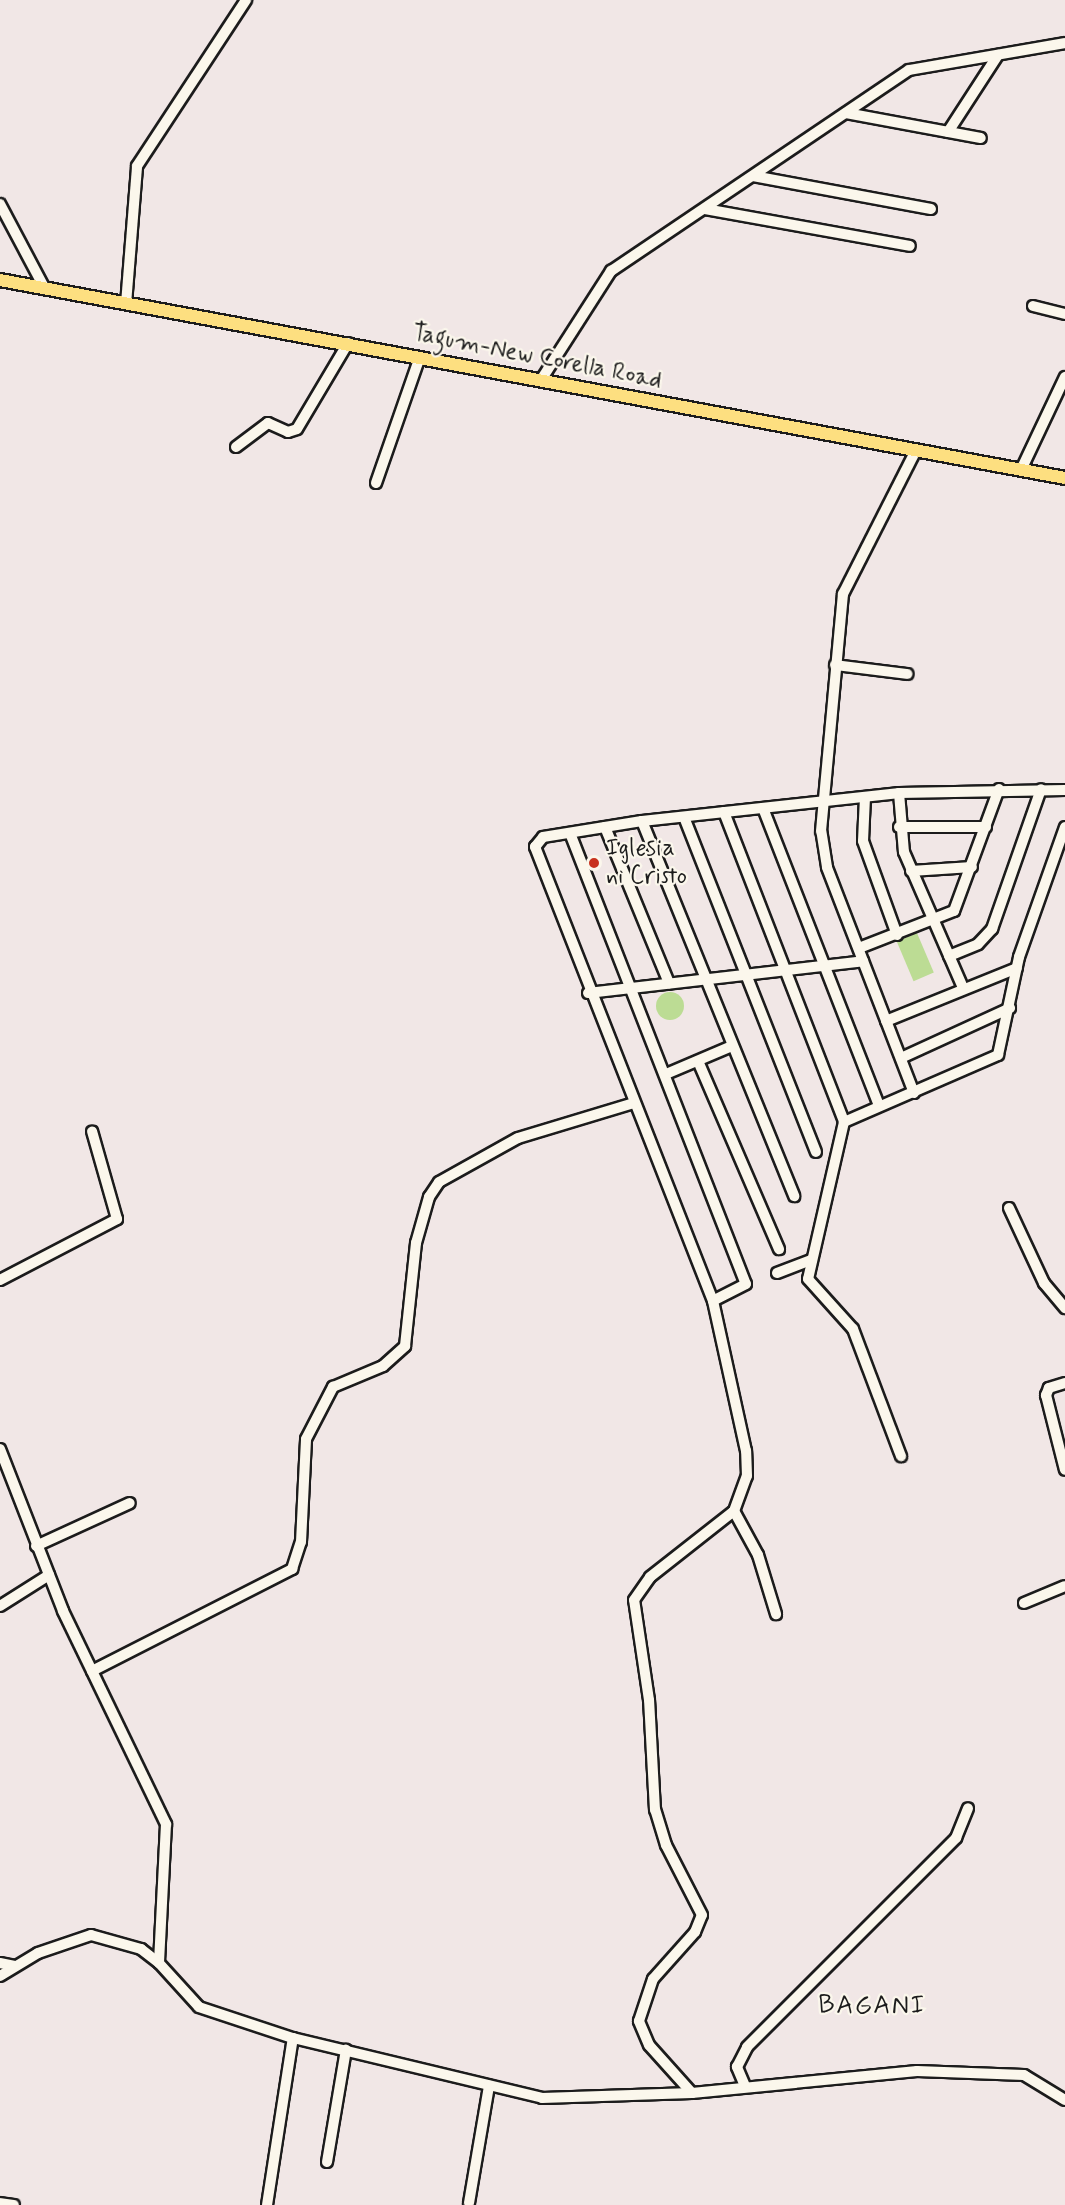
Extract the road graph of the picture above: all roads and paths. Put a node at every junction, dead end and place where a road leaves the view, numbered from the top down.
1 (246, 0) edge
2 (1065, 44) edge
3 (998, 55) junction
4 (846, 113) junction
5 (948, 132) junction
6 (981, 138) dead end
7 (753, 176) junction
8 (0, 204) edge
9 (705, 208) junction
10 (931, 209) dead end
11 (910, 246) dead end
12 (0, 280) edge
13 (45, 289) junction
14 (126, 304) junction
15 (1033, 306) dead end
16 (1065, 314) edge
17 (348, 343) junction
18 (420, 357) junction
19 (1065, 377) edge
20 (541, 380) junction
21 (236, 447) dead end
22 (916, 450) junction
23 (1021, 470) junction
24 (1065, 478) edge
25 (376, 483) dead end
26 (835, 665) junction
27 (907, 674) dead end
28 (999, 789) junction
29 (1041, 789) junction
30 (1065, 790) edge
31 (899, 793) junction
32 (865, 797) junction
33 (822, 802) junction
34 (763, 808) junction
35 (724, 812) junction
36 (684, 817) junction
37 (642, 821) junction
38 (605, 827) junction
39 (899, 827) junction
40 (986, 827) junction
41 (1065, 827) edge
42 (570, 833) junction
43 (972, 867) junction
44 (911, 871) junction
45 (932, 922) junction
46 (897, 935) junction
47 (859, 948) junction
48 (949, 956) junction
49 (863, 960) junction
50 (824, 965) junction
51 (1017, 968) junction
52 (785, 970) junction
53 (746, 974) junction
54 (705, 979) junction
55 (669, 984) junction
56 (631, 988) junction
57 (963, 988) junction
58 (588, 993) junction
59 (1010, 1008) junction
60 (886, 1021) junction
61 (732, 1046) junction
62 (901, 1058) junction
63 (698, 1061) junction
64 (666, 1074) junction
65 (914, 1093) junction
66 (633, 1103) junction
67 (879, 1106) junction
68 (844, 1122) junction
69 (92, 1131) dead end
70 (816, 1152) dead end
71 (794, 1196) dead end
72 (1009, 1208) dead end
73 (779, 1249) dead end
74 (811, 1260) junction
75 (777, 1273) dead end
76 (0, 1280) edge
77 (712, 1301) junction
78 (1065, 1308) edge
79 (1065, 1383) edge
80 (1060, 1428) edge
81 (0, 1449) edge
82 (901, 1456) dead end
83 (1065, 1470) edge
84 (5, 1474) edge
85 (130, 1503) dead end
86 (734, 1511) junction
87 (36, 1546) junction
88 (49, 1575) junction
89 (1065, 1586) edge
90 (1024, 1603) dead end
91 (0, 1606) edge
92 (777, 1614) dead end
93 (92, 1671) junction
94 (968, 1808) dead end
95 (0, 1963) edge
96 (159, 1963) junction
97 (15, 1966) junction
98 (0, 1976) edge
99 (293, 2038) junction
100 (346, 2050) junction
101 (489, 2086) junction
102 (745, 2086) junction
103 (692, 2093) junction
104 (1065, 2100) edge
105 (327, 2162) dead end
106 (0, 2203) edge
107 (469, 2203) dead end
108 (14, 2205) edge
109 (267, 2205) edge

1 - 14 street
2 - 3 street
3 - 4 street
3 - 5 street
4 - 5 street
4 - 7 street
5 - 6 street
7 - 9 street
7 - 10 street
8 - 13 street
9 - 11 street
9 - 20 street
12 - 13 main road, Tagum-New Corella Road
13 - 14 main road, Tagum-New Corella Road
14 - 17 main road, Tagum-New Corella Road
15 - 16 street
17 - 18 main road, Tagum-New Corella Road
17 - 21 street
18 - 20 main road, Tagum-New Corella Road
18 - 25 street
19 - 23 street
20 - 22 main road, Tagum-New Corella Road
22 - 23 main road, Tagum-New Corella Road
22 - 26 street
23 - 24 main road, Tagum-New Corella Road
26 - 27 street
26 - 33 street
28 - 29 street
28 - 31 street
28 - 40 street
29 - 30 street
29 - 48 street
31 - 32 street
31 - 39 street
32 - 33 street
32 - 46 street
33 - 34 street
33 - 47 street
34 - 35 street
34 - 50 street
35 - 36 street
35 - 52 street
36 - 37 street
36 - 53 street
37 - 38 street
37 - 54 street
38 - 42 street
38 - 55 street
39 - 40 street
39 - 44 street
40 - 43 street
41 - 51 street
42 - 56 street
42 - 58 street
43 - 44 street
43 - 45 street
44 - 45 street
45 - 46 street
45 - 48 street
46 - 47 street
47 - 49 street
48 - 57 street
49 - 50 street
49 - 60 street
50 - 52 street
50 - 67 street
51 - 57 street
51 - 59 street
52 - 53 street
52 - 68 street
53 - 54 street
53 - 70 street
54 - 55 street
54 - 61 street
55 - 56 street
56 - 58 street
56 - 64 street
57 - 60 street
58 - 66 street
59 - 62 street
59 - 65 street
60 - 62 street
61 - 63 street
61 - 71 street
62 - 65 street
63 - 64 street
63 - 73 street
64 - 77 street
65 - 67 street
66 - 77 street
66 - 93 street
67 - 68 street
68 - 74 street
69 - 76 street
72 - 78 street
74 - 75 street
74 - 82 street
77 - 86 street
79 - 80 street
80 - 83 street
81 - 84 street
84 - 87 street
85 - 87 street
86 - 92 street
86 - 103 street
87 - 88 street
88 - 91 street
88 - 93 street
89 - 90 street
93 - 96 street
94 - 102 street
95 - 97 street
96 - 97 street
96 - 99 street
97 - 98 street
99 - 100 street
99 - 109 street
100 - 101 street
100 - 105 street
101 - 103 street
101 - 107 street
102 - 103 street
102 - 104 street
106 - 108 street

